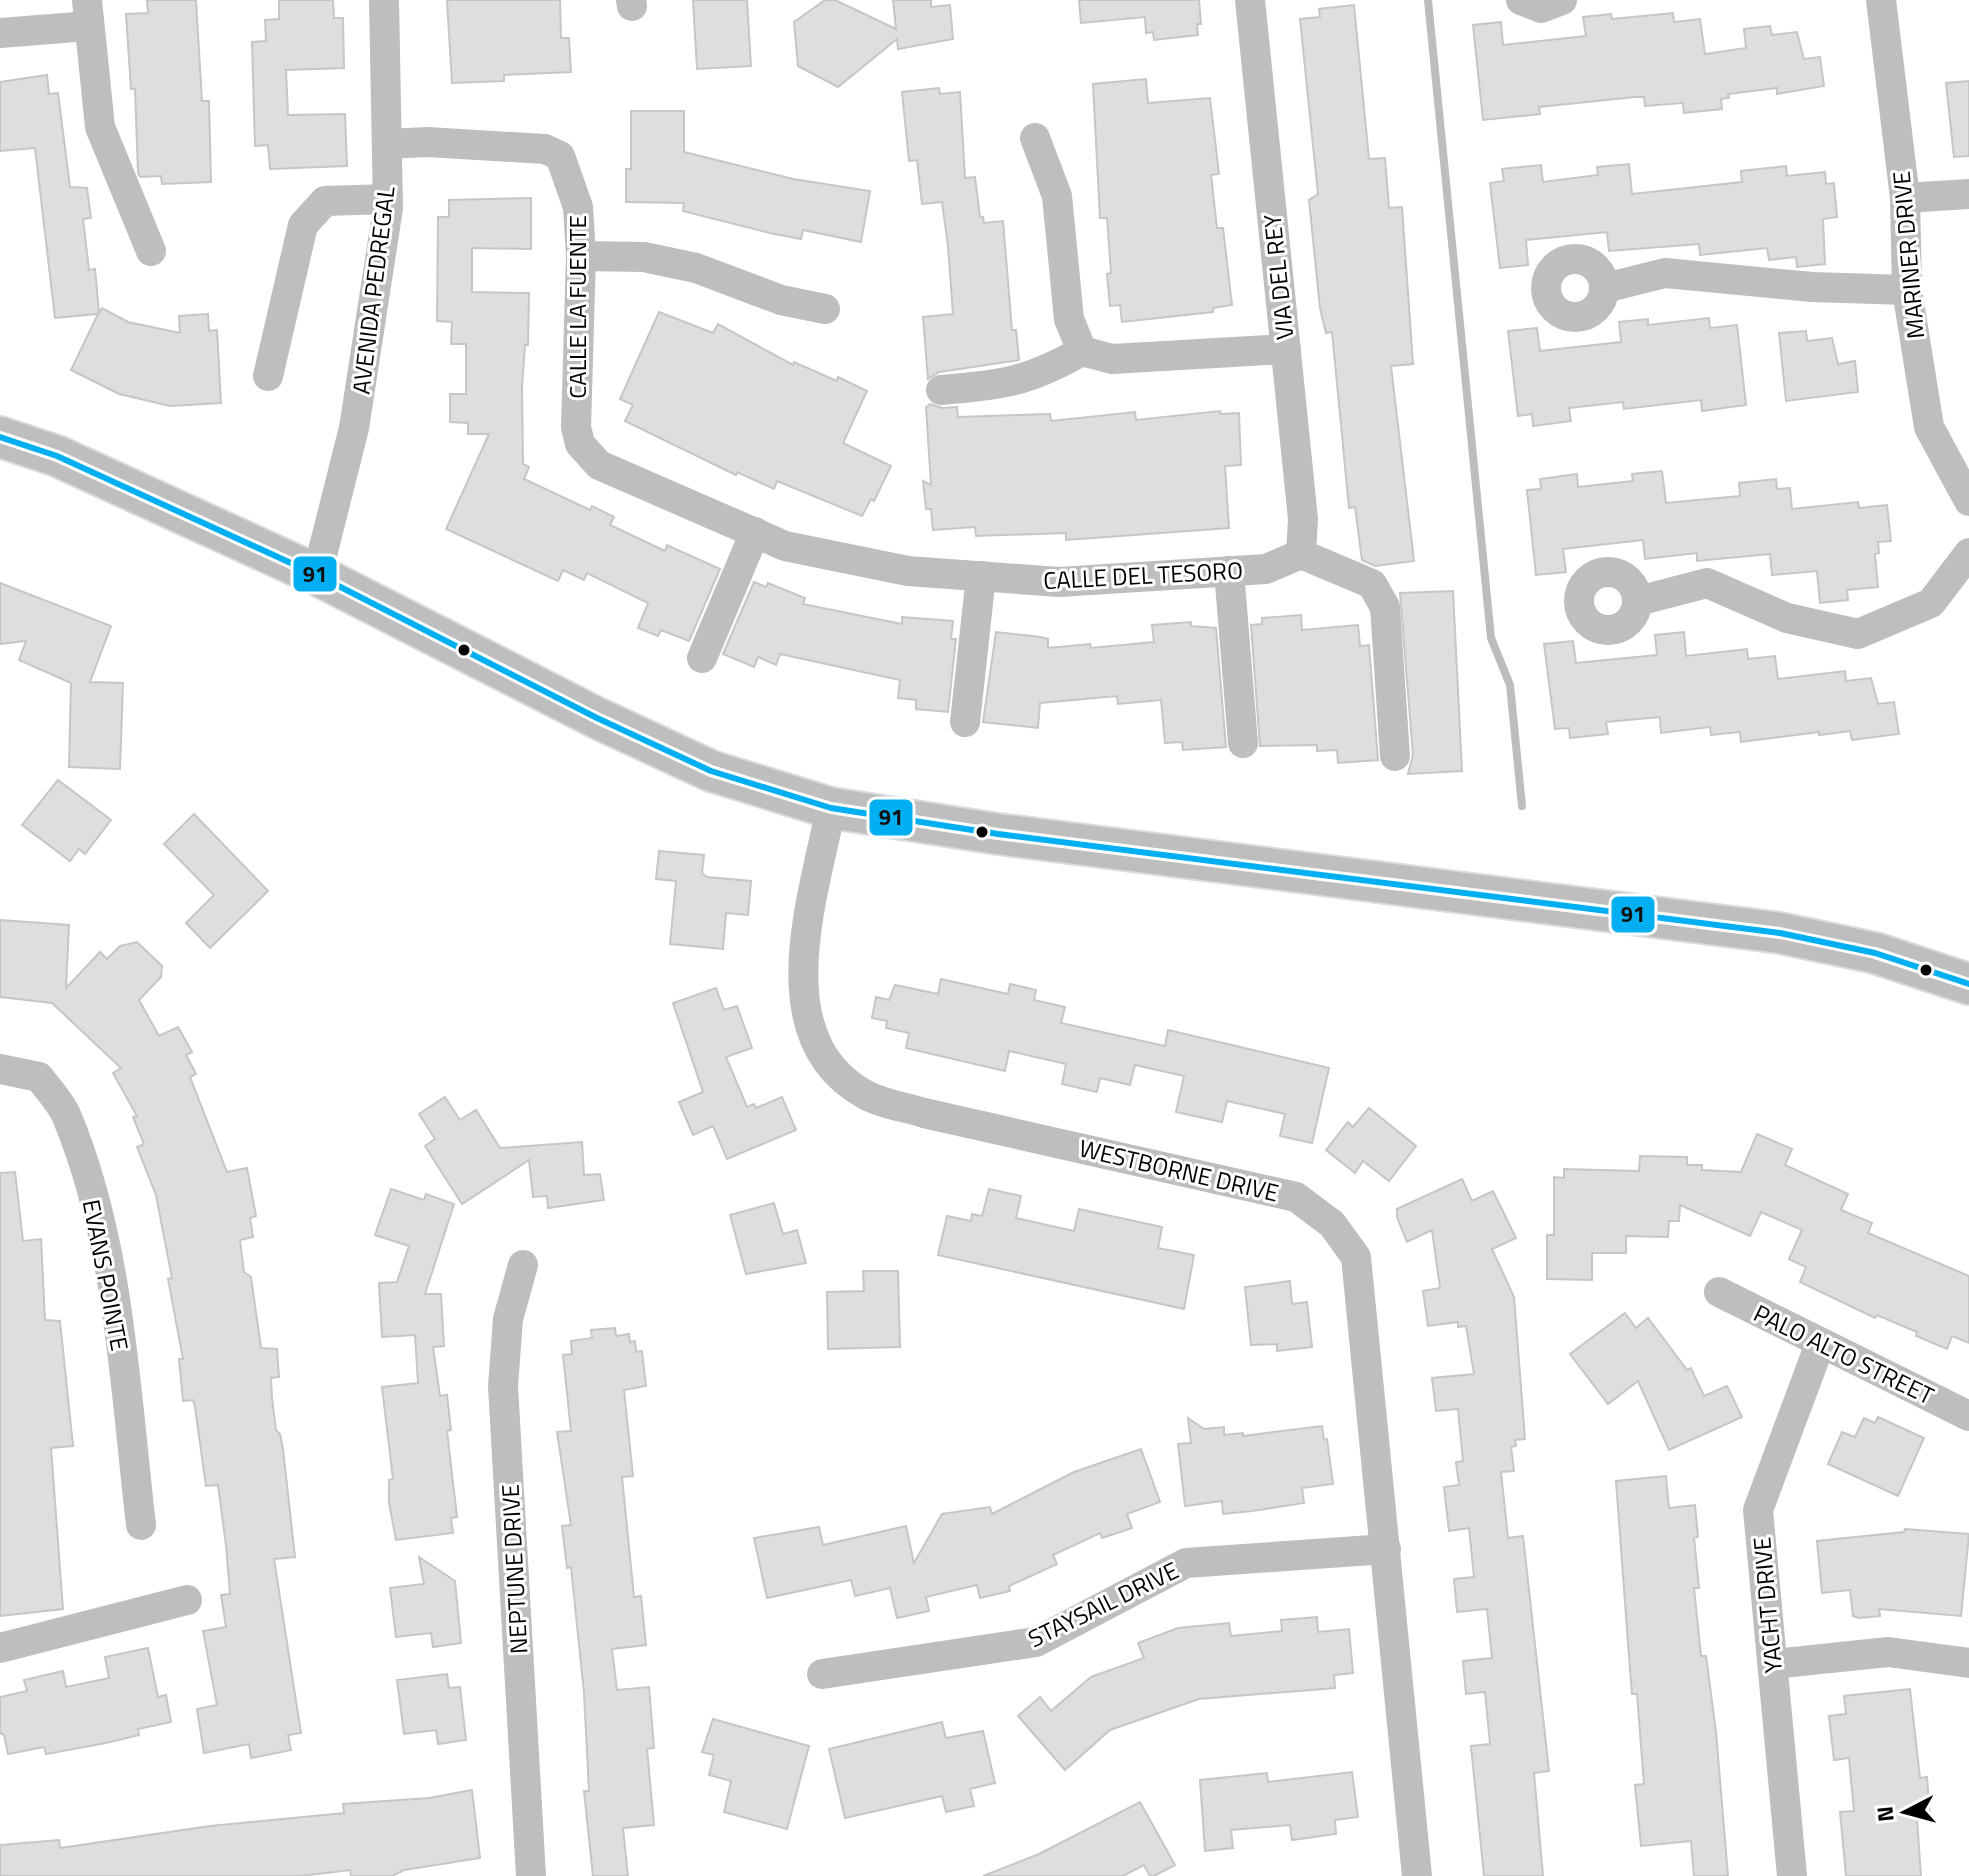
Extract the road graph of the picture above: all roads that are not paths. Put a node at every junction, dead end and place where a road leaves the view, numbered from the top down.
1 (384, 0) edge
2 (1250, 0) edge
3 (1521, 0) edge
4 (1562, 0) edge
5 (1881, 0) edge
6 (87, 13) edge
7 (0, 33) edge
8 (1035, 138) dead end
9 (387, 144) junction
10 (1969, 194) edge
11 (1905, 198) junction
12 (388, 199) junction
13 (151, 251) dead end
14 (581, 256) junction
15 (1605, 288) dead end
16 (1907, 290) junction
17 (825, 309) dead end
18 (1286, 349) junction
19 (1082, 351) junction
20 (268, 376) dead end
21 (941, 390) dead end
22 (0, 437) edge
23 (580, 444) joint
24 (1969, 501) edge
25 (755, 532) junction
26 (1969, 553) edge
27 (1301, 554) junction
28 (1229, 571) junction
29 (317, 575) junction
30 (981, 576) junction
31 (1638, 601) dead end
32 (702, 658) dead end
33 (965, 722) dead end
34 (1243, 743) dead end
35 (1395, 756) dead end
36 (831, 808) junction
37 (1969, 984) edge
38 (0, 1069) edge
39 (523, 1265) dead end
40 (1719, 1292) dead end
41 (1820, 1344) junction
42 (1969, 1416) edge
43 (141, 1525) dead end
44 (1386, 1549) junction
45 (187, 1600) dead end
46 (0, 1648) edge
47 (1969, 1663) edge
48 (1773, 1664) junction
49 (822, 1674) dead end
50 (531, 1876) edge
51 (1417, 1876) edge
52 (1792, 1876) edge

1 - 9 street, AVENIDA PEDREGAL
2 - 18 street, VIA DEL REY
3 - 4 street
5 - 11 street, MARINER DRIVE
6 - 7 street
6 - 13 street
8 - 19 street
9 - 12 street, AVENIDA PEDREGAL
9 - 14 street, CALLE LA FUENTE
10 - 11 street
11 - 16 street, MARINER DRIVE
12 - 20 street
12 - 29 street, AVENIDA PEDREGAL
14 - 17 street
14 - 23 street, CALLE LA FUENTE
15 - 16 street
16 - 24 street, MARINER DRIVE
18 - 19 street
18 - 27 street, VIA DEL REY
19 - 21 street
22 - 29 main road
23 - 25 street, CALLE DEL TESORO
25 - 30 street, CALLE DEL TESORO
25 - 32 street
26 - 31 street
27 - 28 street, CALLE DEL TESORO
27 - 35 street
28 - 30 street, CALLE DEL TESORO
28 - 34 street
29 - 36 main road
30 - 33 street
36 - 37 main road
36 - 44 street, WESTBORNE DRIVE
38 - 43 street, EVANS POINTE
39 - 50 street, NEPTUNE DRIVE
40 - 41 street, PALO ALTO STREET
41 - 42 street, PALO ALTO STREET
41 - 48 street, YACHT DRIVE
44 - 49 street, STAYSAIL DRIVE
44 - 51 street, WESTBORNE DRIVE
45 - 46 street
47 - 48 street
48 - 52 street, YACHT DRIVE

